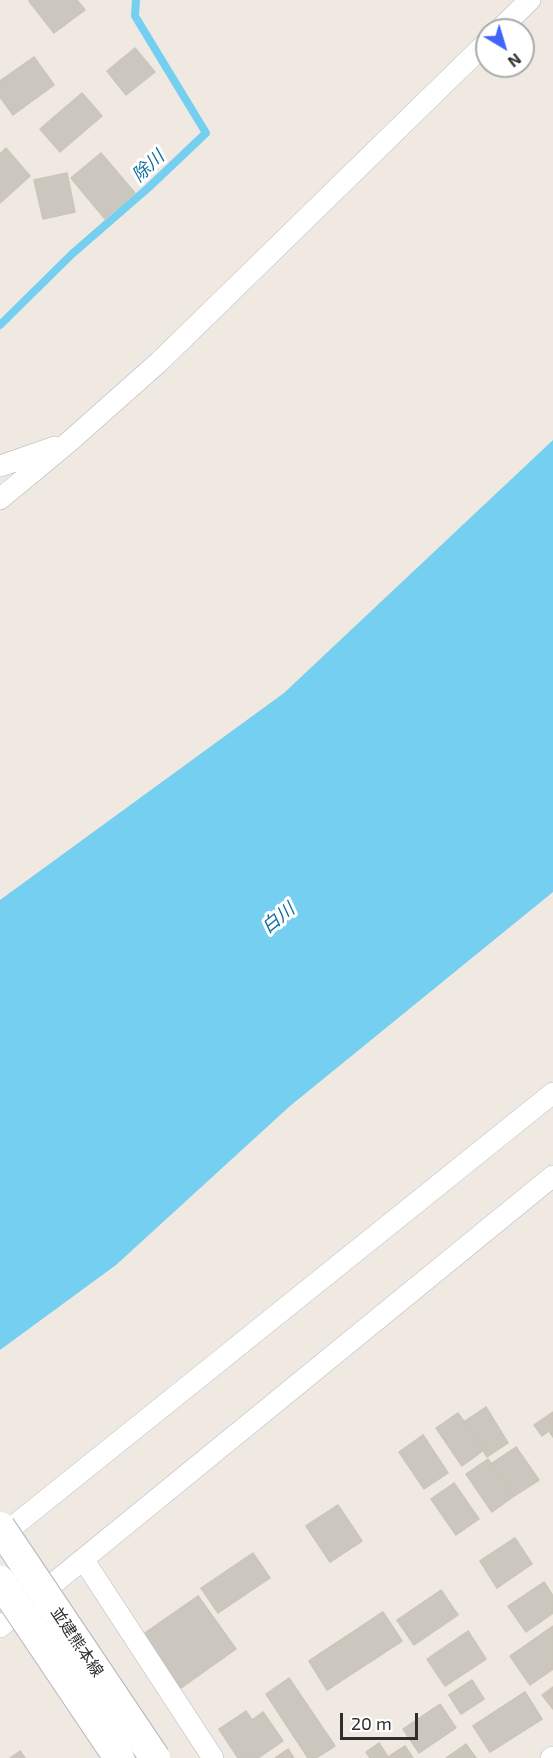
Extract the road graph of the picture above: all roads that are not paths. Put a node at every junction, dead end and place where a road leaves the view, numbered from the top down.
1 (529, 1) edge
2 (511, 18) edge
3 (475, 54) edge
4 (70, 441) junction
5 (0, 466) edge
6 (0, 499) edge
7 (553, 1093) edge
8 (553, 1176) edge
9 (0, 1527) edge
10 (0, 1537) edge
11 (83, 1559) junction
12 (0, 1581) edge
13 (0, 1627) edge
14 (119, 1758) edge
15 (154, 1758) edge
16 (213, 1758) edge

1 - 2 street
3 - 4 street
4 - 5 street
4 - 6 street
7 - 10 street
8 - 11 street
9 - 15 main road, 並建熊本線, bridge
11 - 13 street
11 - 16 street
12 - 14 main road, 並建熊本線, bridge

